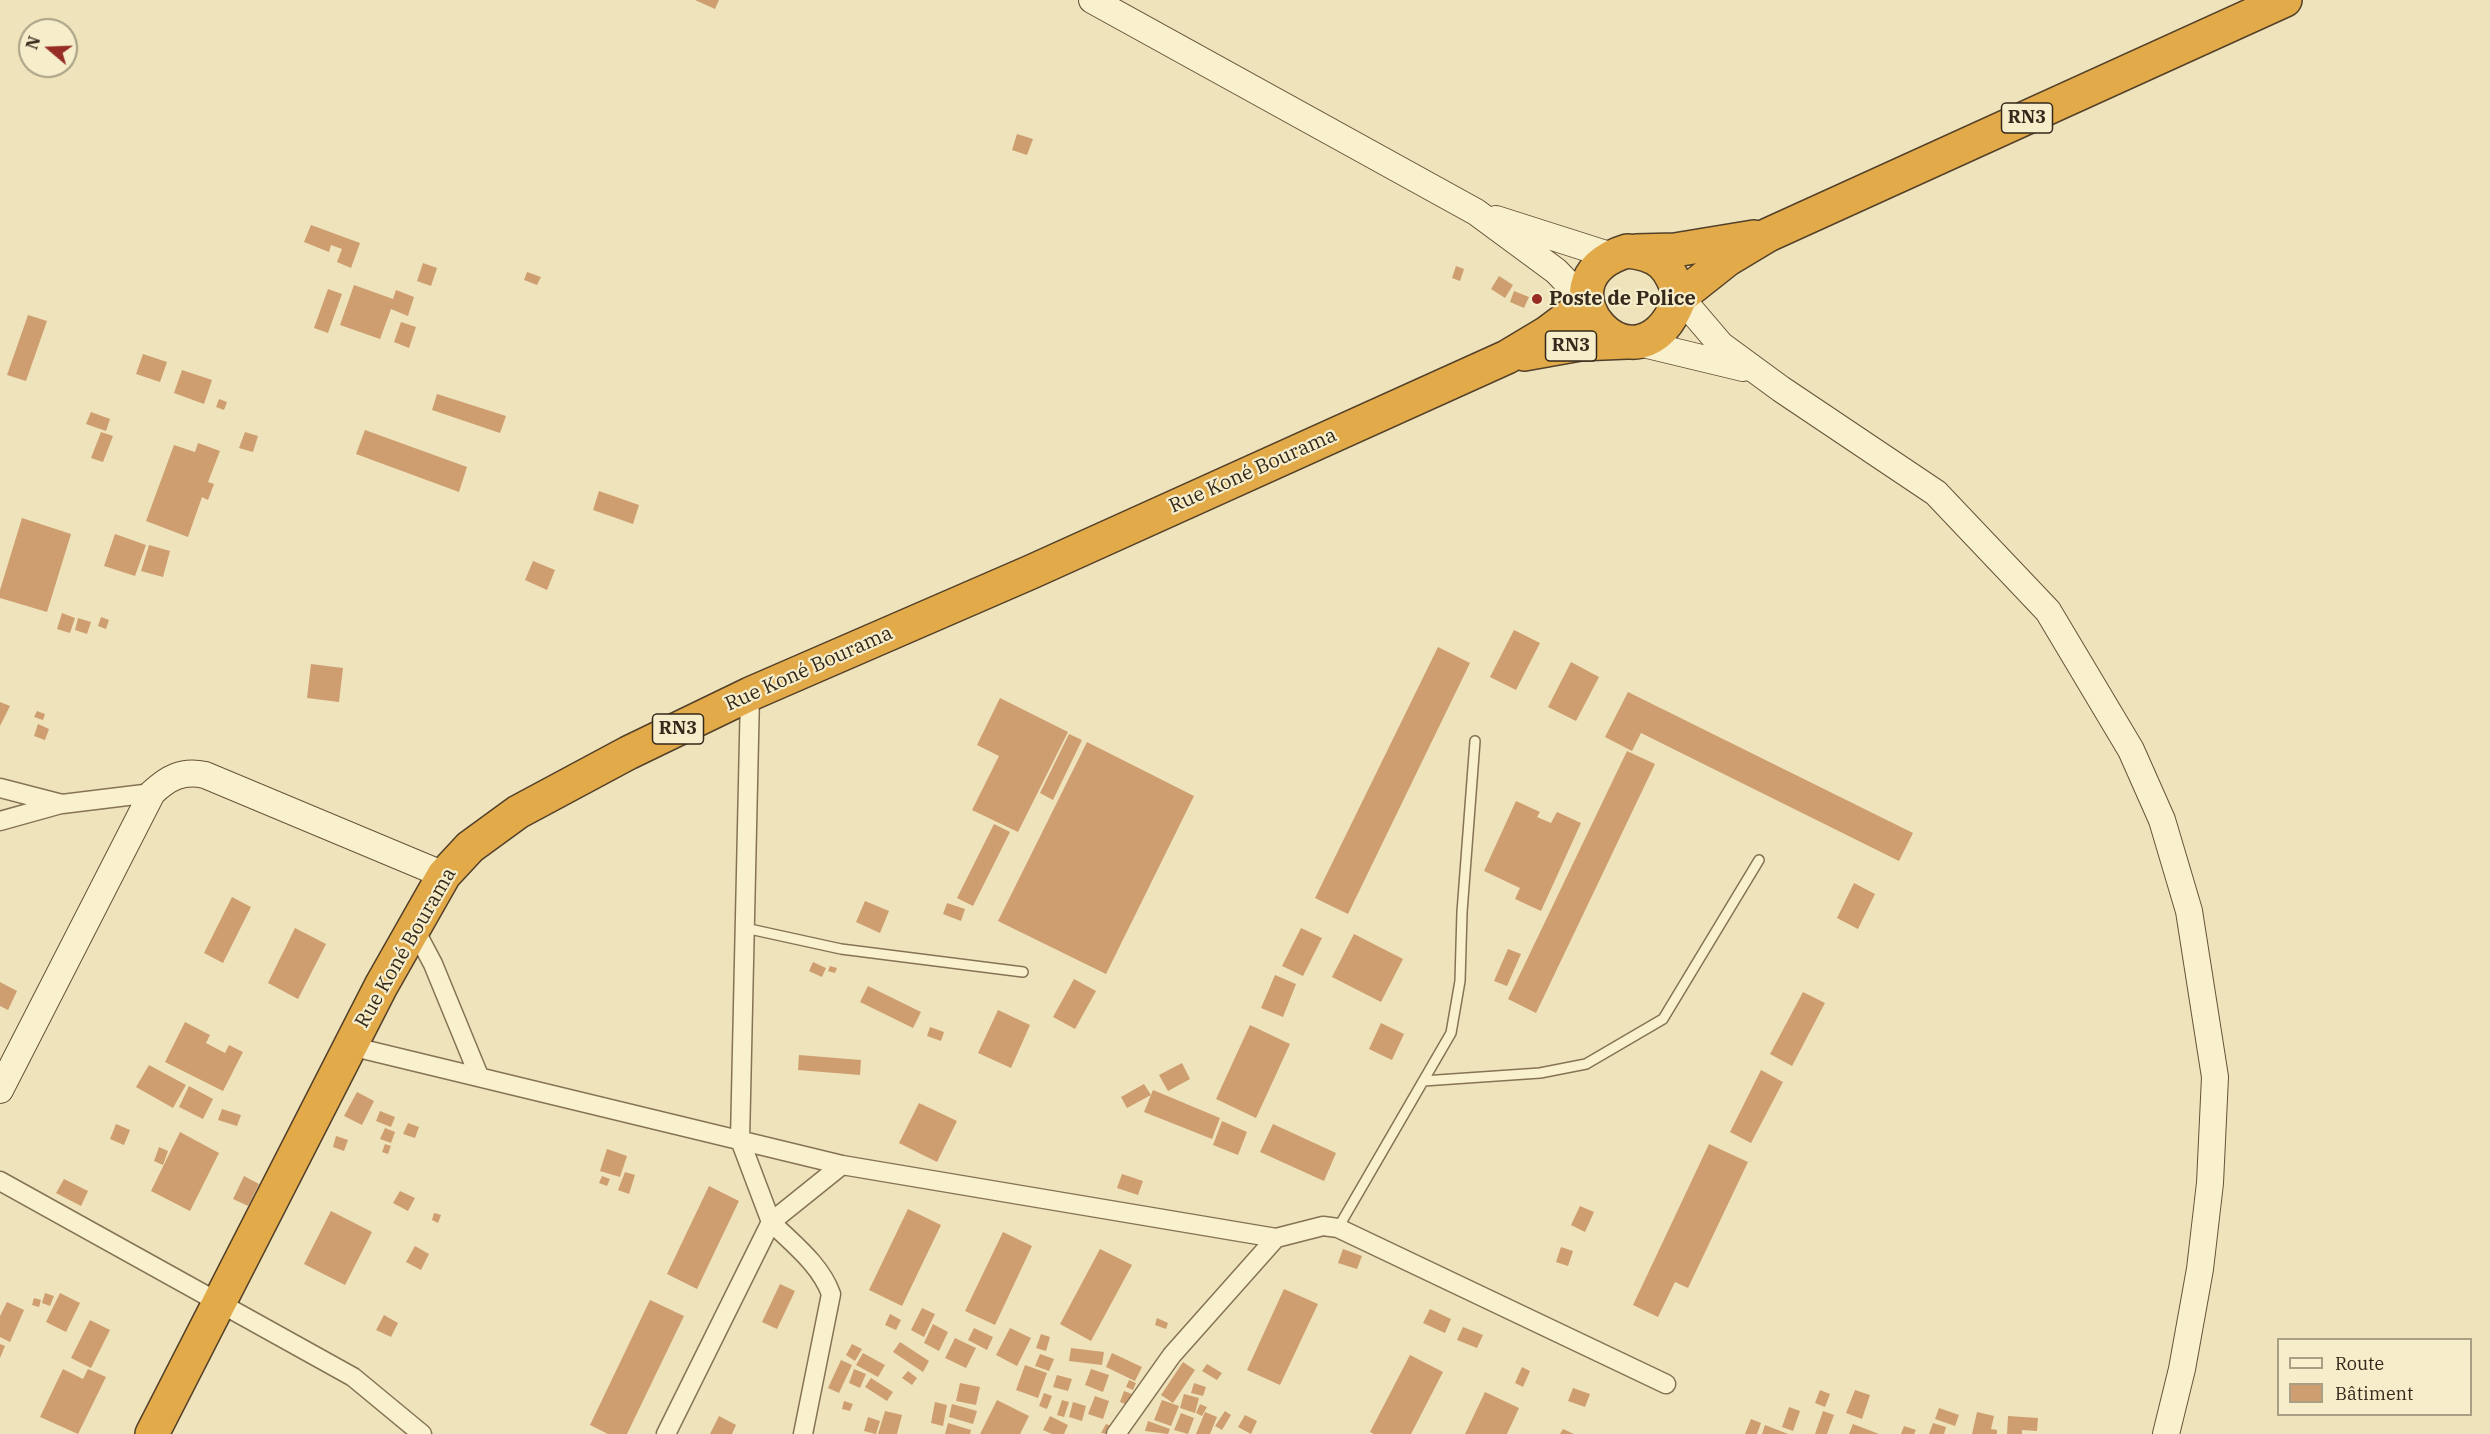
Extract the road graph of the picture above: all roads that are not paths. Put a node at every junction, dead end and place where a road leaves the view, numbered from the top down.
1 (1092, 0) edge
2 (2286, 0) edge
3 (1476, 212) junction
4 (1768, 235) junction
5 (1619, 254) junction
6 (1680, 297) junction
7 (1587, 303) junction
8 (1635, 342) junction
9 (1507, 357) junction
10 (1755, 371) junction
11 (750, 694) junction
12 (1475, 741) dead end
13 (0, 788) edge
14 (152, 793) junction
15 (62, 804) junction
16 (0, 822) edge
17 (1759, 860) dead end
18 (444, 875) junction
19 (414, 928) junction
20 (745, 928) junction
21 (1023, 972) dead end
22 (350, 1046) junction
23 (3, 1076) edge
24 (479, 1076) junction
25 (1423, 1081) junction
26 (740, 1140) junction
27 (842, 1165) junction
28 (0, 1181) edge
29 (771, 1222) junction
30 (1338, 1228) junction
31 (1276, 1238) junction
32 (218, 1302) junction
33 (1666, 1384) dead end
34 (152, 1434) edge
35 (422, 1434) edge
36 (666, 1434) edge
37 (803, 1434) edge
38 (1116, 1434) edge
39 (2166, 1434) edge

1 - 3 main road
2 - 4 highway, RN3
3 - 5 main road
3 - 7 main road
4 - 5 highway, RN3
4 - 6 highway, RN3
5 - 6 highway
5 - 7 highway, RN3
6 - 8 highway, RN3
6 - 10 main road
7 - 8 highway, RN3
7 - 9 highway, Rue Koné Bourama / RN3
8 - 9 highway, Rue Koné Bourama / RN3
8 - 10 main road
9 - 11 highway, Rue Koné Bourama / RN3
10 - 39 main road
11 - 18 highway, Rue Koné Bourama / RN3
11 - 20 street
12 - 25 lane
13 - 15 street
14 - 15 street
14 - 18 main road
14 - 23 main road
15 - 16 street
17 - 25 lane
18 - 19 highway, Rue Koné Bourama / RN3
19 - 22 highway, Rue Koné Bourama / RN3
19 - 24 street
20 - 21 lane
20 - 26 street
22 - 24 street
22 - 32 highway, Rue Koné Bourama / RN3
24 - 26 street
25 - 30 lane
26 - 27 street
26 - 29 street
27 - 29 street
27 - 31 street
28 - 32 street
29 - 36 street
29 - 37 street
30 - 31 street
30 - 33 street
31 - 38 street
32 - 34 highway, Rue Koné Bourama / RN3
32 - 35 street

